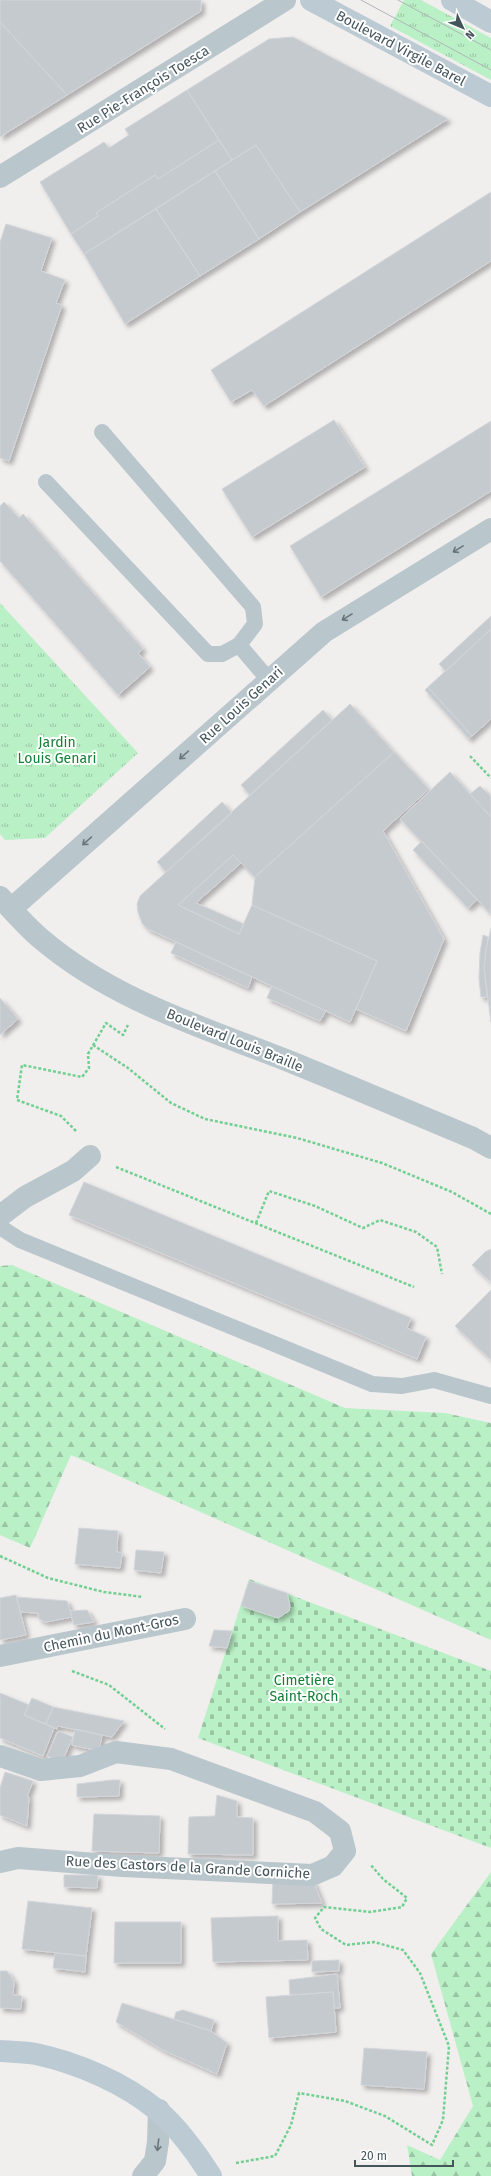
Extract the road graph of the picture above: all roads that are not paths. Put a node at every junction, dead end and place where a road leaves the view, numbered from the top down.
1 (285, 0) edge
2 (311, 0) edge
3 (452, 0) edge
4 (491, 22) edge
5 (491, 96) edge
6 (0, 177) edge
7 (102, 432) dead end
8 (46, 482) dead end
9 (491, 529) edge
10 (239, 645) junction
11 (268, 679) junction
12 (6, 903) edge
13 (491, 1148) edge
14 (90, 1156) road end
15 (0, 1216) edge
16 (0, 1227) edge
17 (491, 1396) edge
18 (184, 1619) dead end
19 (0, 1656) edge
20 (0, 1756) edge
21 (0, 1862) edge
22 (0, 2051) edge
23 (159, 2110) junction
24 (208, 2172) edge
25 (143, 2176) edge

1 - 6 street, Rue Pie-François Toesca
2 - 5 main road, Boulevard Virgile Barel
3 - 4 main road
7 - 10 lane
8 - 10 lane
9 -> 11 street, Rue Louis Genari
10 - 11 lane
11 -> 12 street, Rue Louis Genari
12 - 13 street, Boulevard Louis Braille
14 - 15 street
16 - 17 lane
18 - 19 street, Chemin du Mont-Gros
20 - 21 street, Rue des Castors de la Grande Corniche
22 - 23 main road
23 - 24 main road
23 -> 25 street

